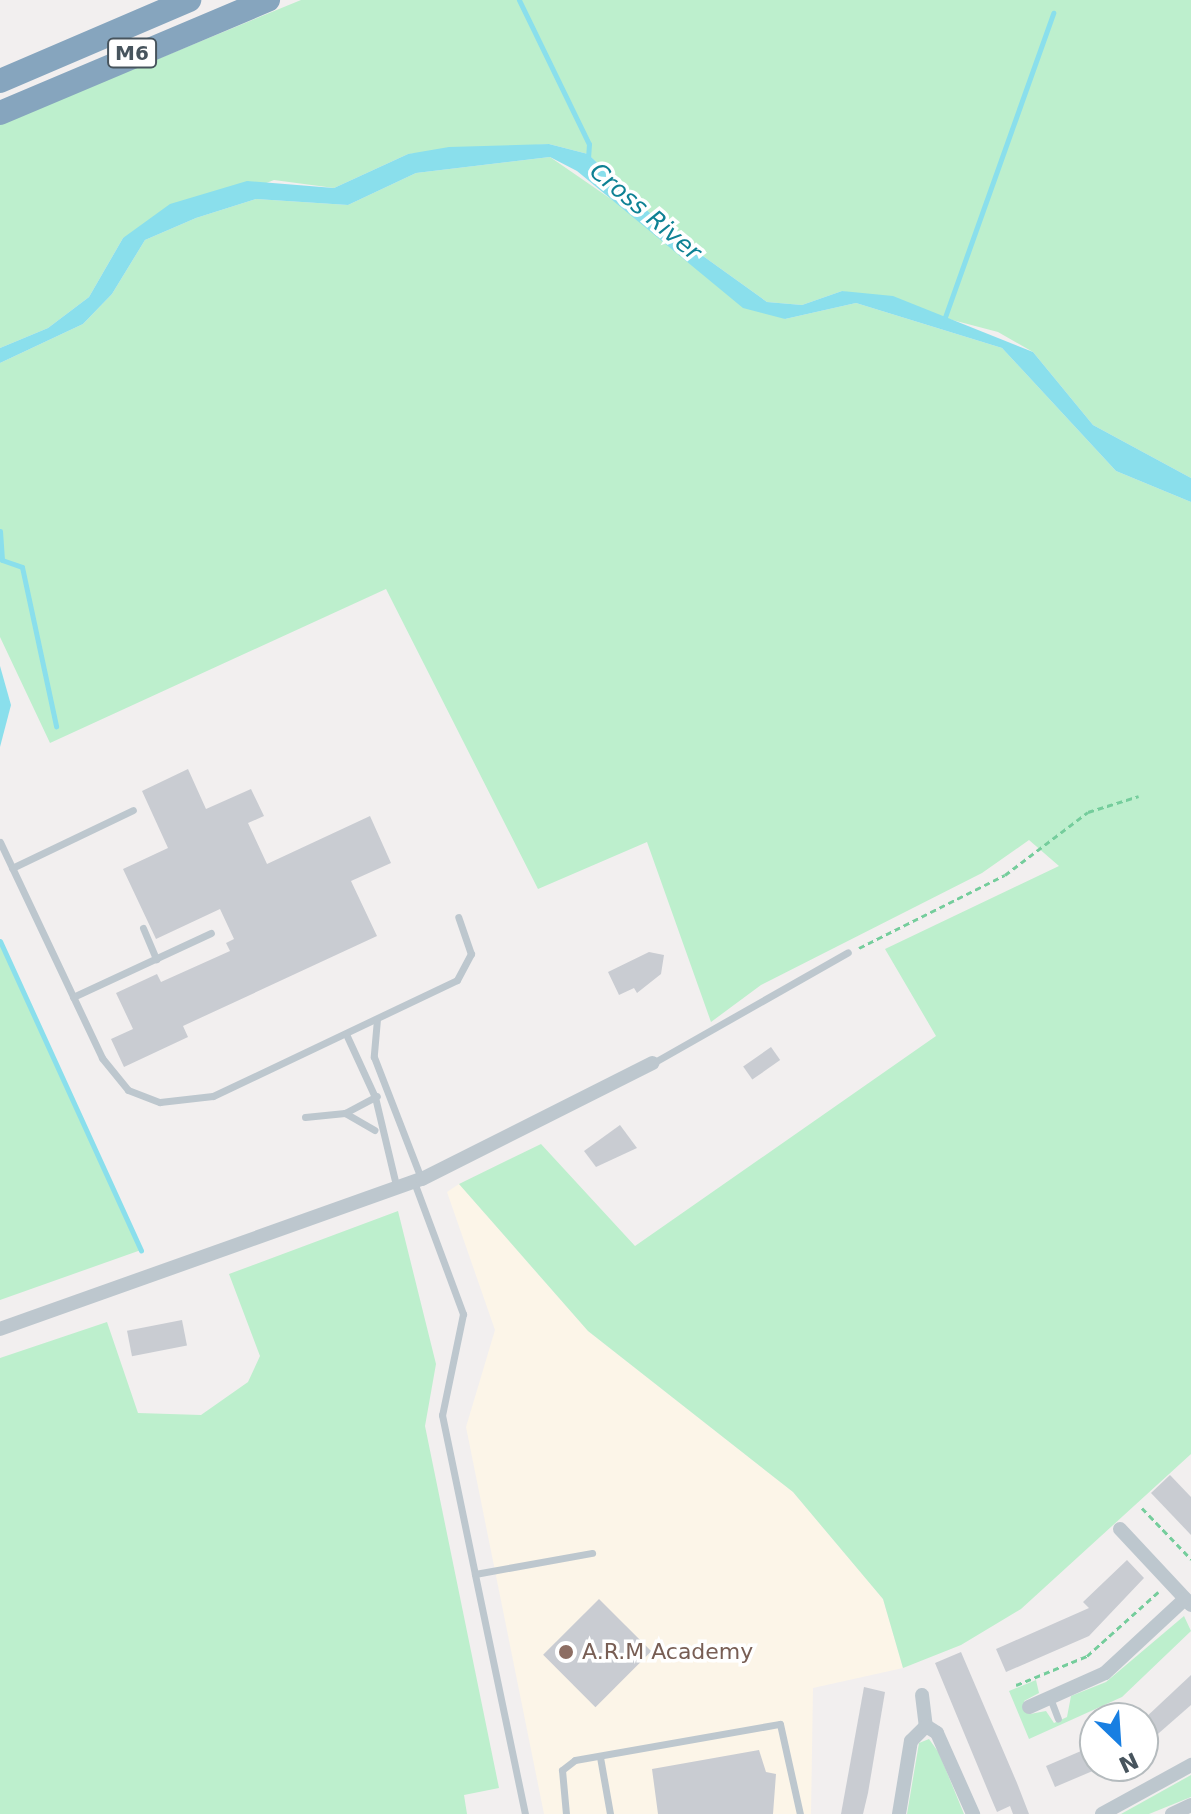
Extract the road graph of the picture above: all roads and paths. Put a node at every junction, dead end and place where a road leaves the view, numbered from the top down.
1 (189, 0) edge
2 (268, 0) edge
3 (0, 81) edge
4 (0, 113) edge
5 (1139, 796) dead end
6 (133, 810) dead end
7 (0, 842) edge
8 (12, 868) junction
9 (458, 917) dead end
10 (143, 928) dead end
11 (211, 933) dead end
12 (848, 952) joint
13 (156, 959) junction
14 (73, 997) junction
15 (377, 1019) junction
16 (346, 1034) junction
17 (653, 1063) joint
18 (386, 1091) junction
19 (375, 1097) junction
20 (345, 1113) junction
21 (305, 1117) dead end
22 (379, 1135) junction
23 (418, 1181) junction
24 (397, 1189) junction
25 (0, 1329) edge
26 (1142, 1508) dead end
27 (1120, 1529) dead end
28 (592, 1553) dead end
29 (1191, 1559) edge
30 (475, 1574) junction
31 (1185, 1603) edge
32 (1016, 1685) dead end
33 (922, 1695) dead end
34 (1050, 1698) junction
35 (1029, 1707) dead end
36 (1058, 1719) dead end
37 (926, 1726) junction
38 (600, 1757) junction
39 (1191, 1765) edge
40 (1191, 1805) edge
41 (525, 1814) edge
42 (566, 1814) edge
43 (610, 1814) edge
44 (800, 1814) edge
45 (899, 1814) edge
46 (973, 1814) edge
47 (1102, 1814) edge
48 (1172, 1814) edge

1 - 3 highway, M6
2 - 4 highway, M6
5 - 12 path
6 - 8 lane
7 - 8 lane
8 - 14 lane
9 - 15 lane
10 - 13 lane
11 - 13 lane
12 - 17 lane
13 - 14 lane
14 - 16 lane
15 - 16 lane
15 - 18 lane
16 - 19 lane
17 - 23 street
18 - 19 lane
18 - 23 lane
19 - 20 lane
19 - 22 lane
20 - 21 lane
20 - 22 lane
22 - 24 lane
23 - 24 street
23 - 30 lane
24 - 25 street
26 - 29 path
27 - 31 street
28 - 30 lane
30 - 41 lane
31 - 32 path
31 - 34 street
33 - 37 street
34 - 35 street
34 - 36 lane
37 - 45 street
37 - 46 street
38 - 42 lane
38 - 43 lane
38 - 44 lane
39 - 47 street
40 - 48 street

